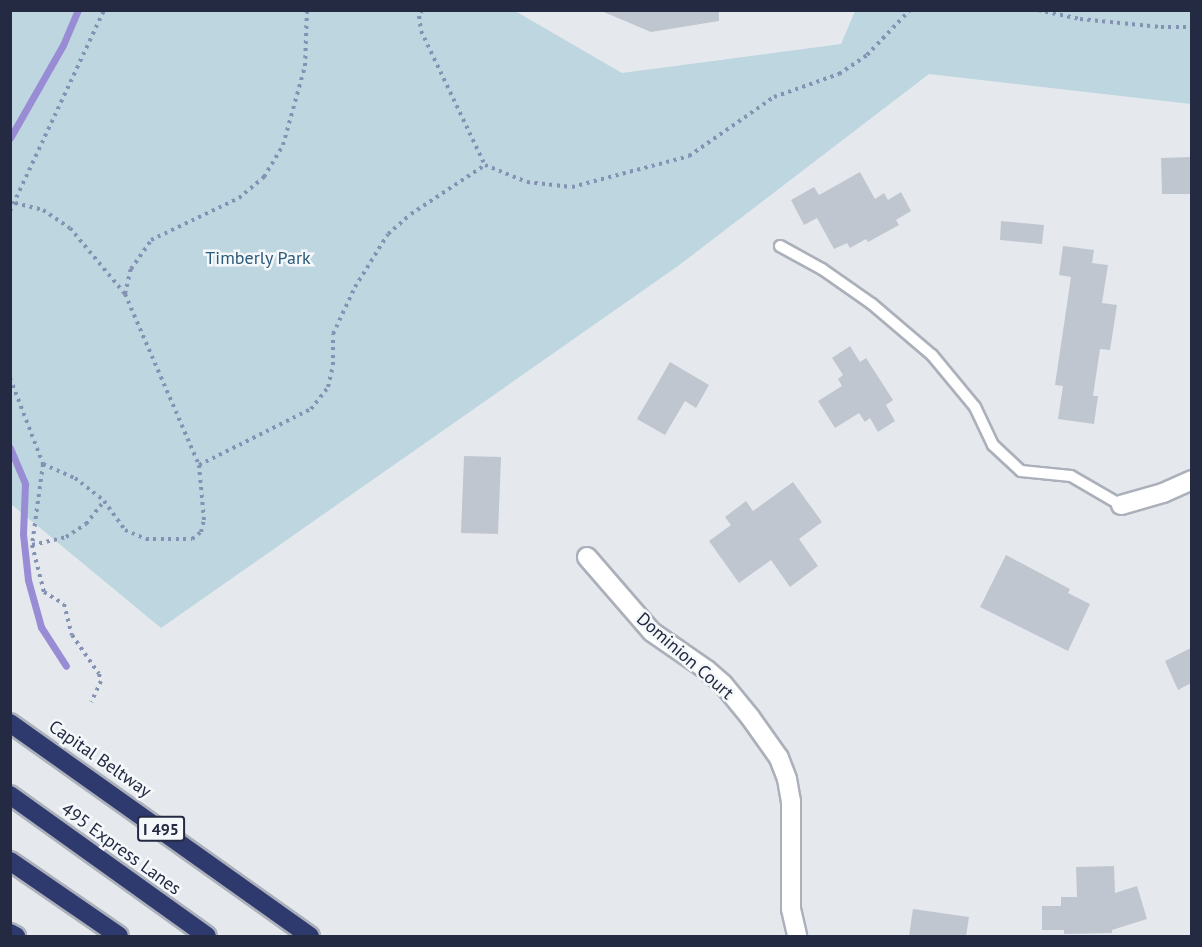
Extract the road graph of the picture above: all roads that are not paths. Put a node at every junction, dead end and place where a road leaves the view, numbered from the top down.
1 (780, 246) dead end
2 (1191, 480) edge
3 (1121, 505) joint
4 (587, 556) dead end
5 (10, 723) edge
6 (10, 795) edge
7 (10, 861) edge
8 (10, 933) edge
9 (16, 936) edge
10 (119, 936) edge
11 (207, 936) edge
12 (310, 936) edge
13 (797, 936) edge

1 - 3 lane
2 - 3 street
4 - 13 street, Dominion Court
5 - 12 highway, Capital Beltway / I 495
6 - 11 highway, 495 Express Lanes
7 - 10 highway
8 - 9 highway

